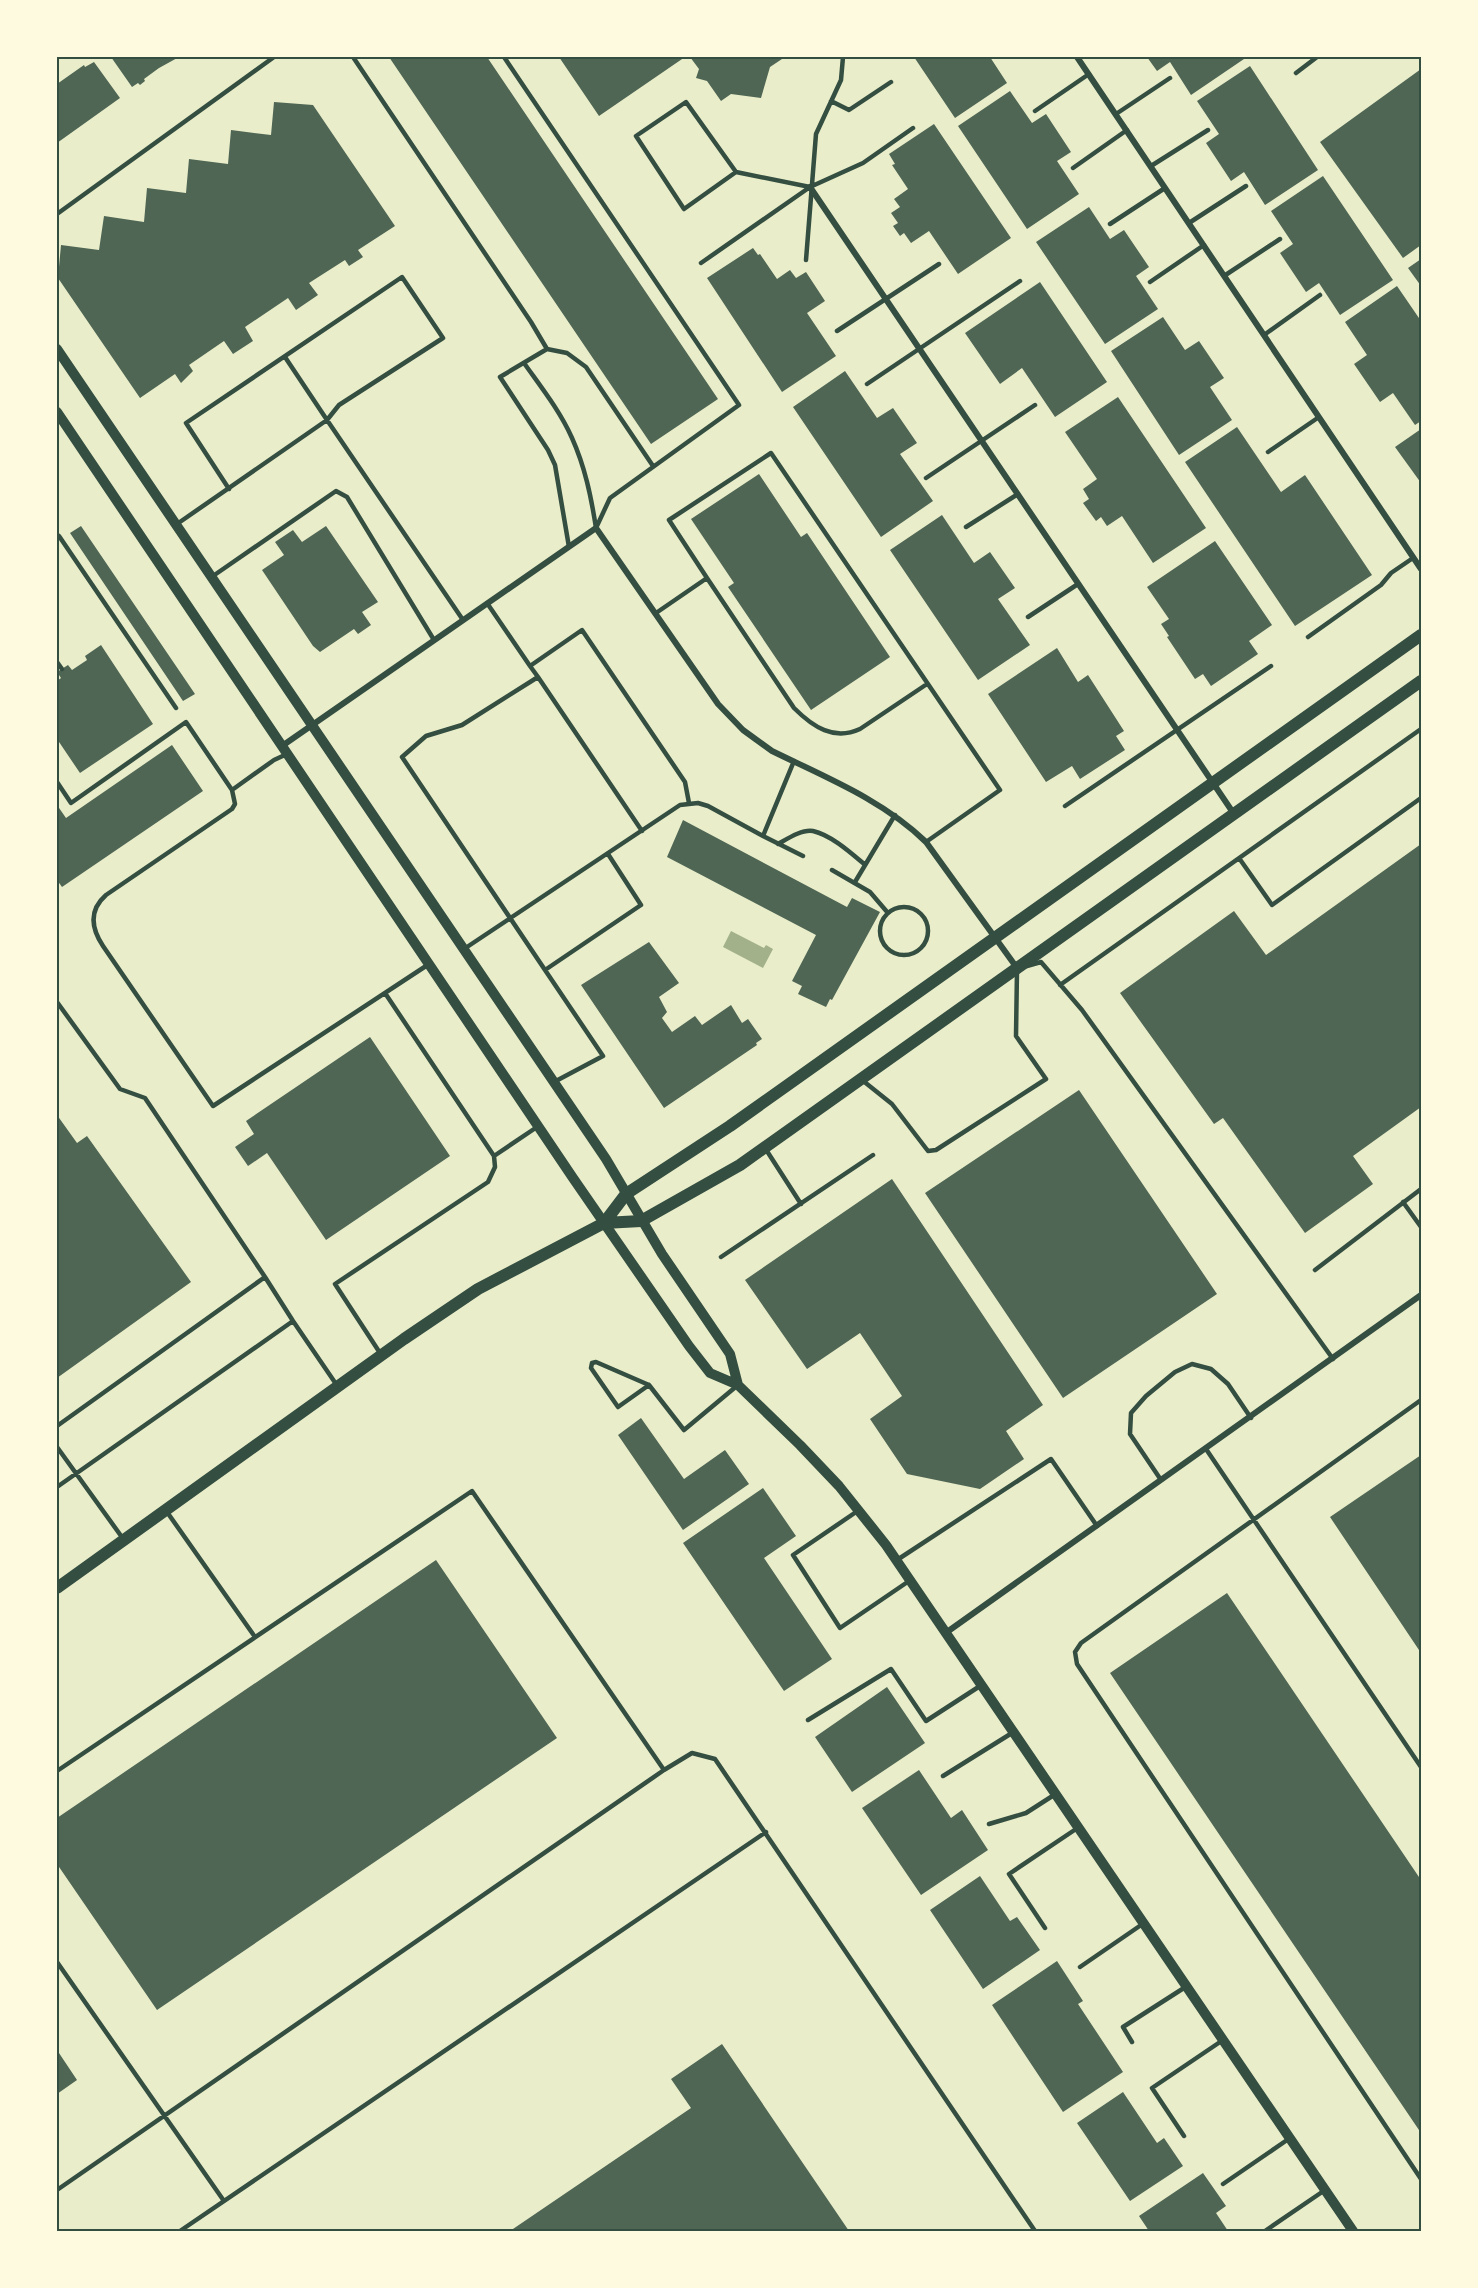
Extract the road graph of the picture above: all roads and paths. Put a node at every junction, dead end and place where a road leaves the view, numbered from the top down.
1 (274, 57) edge
2 (353, 57) edge
3 (504, 57) edge
4 (843, 57) edge
5 (1077, 57) edge
6 (1317, 57) edge
7 (1296, 73) dead end
8 (1089, 74) junction
9 (1170, 78) dead end
10 (891, 82) dead end
11 (831, 100) junction
12 (1035, 111) dead end
13 (1116, 114) junction
14 (913, 128) dead end
15 (1208, 129) dead end
16 (1127, 130) junction
17 (1151, 166) junction
18 (1072, 168) dead end
19 (736, 172) junction
20 (1246, 186) dead end
21 (810, 187) junction
22 (1165, 188) junction
23 (57, 214) edge
24 (1189, 223) junction
25 (1110, 224) dead end
26 (1280, 239) dead end
27 (1204, 245) junction
28 (806, 260) dead end
29 (701, 263) dead end
30 (939, 264) dead end
31 (1224, 276) junction
32 (1020, 281) dead end
33 (1150, 282) dead end
34 (1320, 295) dead end
35 (885, 299) junction
36 (837, 331) dead end
37 (1264, 335) junction
38 (919, 348) junction
39 (57, 349) edge
40 (547, 349) junction
41 (285, 357) junction
42 (524, 363) junction
43 (867, 384) dead end
44 (1035, 405) dead end
45 (57, 412) edge
46 (1319, 417) junction
47 (327, 420) junction
48 (981, 440) junction
49 (1268, 452) dead end
50 (653, 466) junction
51 (926, 478) dead end
52 (229, 489) junction
53 (1018, 494) junction
54 (177, 524) junction
55 (966, 527) dead end
56 (596, 528) junction
57 (57, 538) edge
58 (569, 547) junction
59 (1413, 558) junction
60 (1421, 569) edge
61 (213, 576) junction
62 (707, 578) junction
63 (1078, 584) junction
64 (487, 603) junction
65 (656, 613) junction
66 (1028, 617) dead end
67 (463, 620) junction
68 (1421, 635) edge
69 (1308, 637) dead end
70 (434, 640) junction
71 (57, 662) edge
72 (530, 666) junction
73 (1271, 666) dead end
74 (62, 669) dead end
75 (538, 677) junction
76 (1421, 681) edge
77 (927, 684) junction
78 (176, 708) dead end
79 (312, 724) junction
80 (1421, 729) edge
81 (1177, 730) junction
82 (285, 750) junction
83 (794, 761) junction
84 (57, 782) edge
85 (1213, 783) junction
86 (232, 790) junction
87 (1421, 798) edge
88 (689, 803) junction
89 (1065, 806) dead end
90 (1234, 814) junction
91 (896, 815) junction
92 (642, 831) junction
93 (763, 836) junction
94 (926, 842) junction
95 (778, 843) junction
96 (608, 854) junction
97 (803, 856) dead end
98 (1239, 858) junction
99 (864, 864) junction
100 (832, 870) dead end
101 (855, 882) junction
102 (888, 913) junction
103 (510, 918) junction
104 (995, 938) junction
105 (464, 949) junction
106 (429, 964) junction
107 (1017, 968) junction
108 (545, 969) junction
109 (1060, 985) junction
110 (385, 993) junction
111 (57, 1002) edge
112 (861, 1079) junction
113 (554, 1082) junction
114 (538, 1126) junction
115 (765, 1148) junction
116 (873, 1155) dead end
117 (494, 1156) junction
118 (1421, 1189) edge
119 (626, 1194) junction
120 (1403, 1202) junction
121 (801, 1204) junction
122 (641, 1221) junction
123 (604, 1223) junction
124 (1421, 1227) edge
125 (721, 1257) dead end
126 (1315, 1270) dead end
127 (265, 1277) junction
128 (1421, 1295) edge
129 (293, 1322) junction
130 (381, 1355) junction
131 (1333, 1359) junction
132 (649, 1385) junction
133 (338, 1386) junction
134 (738, 1386) junction
135 (1421, 1400) edge
136 (1251, 1418) junction
137 (57, 1426) edge
138 (57, 1448) edge
139 (1206, 1449) junction
140 (76, 1474) junction
141 (1161, 1480) junction
142 (57, 1487) edge
143 (165, 1510) junction
144 (859, 1510) junction
145 (1254, 1519) junction
146 (1097, 1526) junction
147 (124, 1540) junction
148 (897, 1560) junction
149 (911, 1580) junction
150 (57, 1588) edge
151 (947, 1632) junction
152 (255, 1637) junction
153 (982, 1685) junction
154 (808, 1720) dead end
155 (1014, 1732) junction
156 (1421, 1767) edge
157 (664, 1770) junction
158 (57, 1771) edge
159 (943, 1776) dead end
160 (1056, 1794) junction
161 (988, 1824) dead end
162 (1079, 1827) junction
163 (766, 1832) junction
164 (1144, 1923) junction
165 (1045, 1928) dead end
166 (57, 1962) edge
167 (1080, 1967) dead end
168 (1187, 1986) junction
169 (1223, 2040) junction
170 (1132, 2042) dead end
171 (164, 2117) junction
172 (1184, 2136) dead end
173 (1290, 2138) junction
174 (1421, 2180) edge
175 (1223, 2184) dead end
176 (57, 2190) edge
177 (1325, 2190) junction
178 (224, 2201) junction
179 (180, 2231) edge
180 (1035, 2231) edge
181 (1265, 2231) edge
182 (1353, 2231) edge

1 - 23 lane
2 - 40 lane
3 - 50 lane
4 - 11 lane
5 - 8 street
6 - 7 lane
8 - 12 lane
8 - 13 street
9 - 13 lane
10 - 11 lane
11 - 21 lane
13 - 16 street
14 - 21 lane
15 - 17 lane
16 - 17 street
16 - 18 lane
17 - 22 street
19 - 19 lane
19 - 21 lane
20 - 24 lane
21 - 28 lane
21 - 29 lane
21 - 35 street
22 - 24 street
22 - 25 lane
24 - 27 street
26 - 31 lane
27 - 31 street
27 - 33 lane
30 - 35 lane
31 - 37 street
32 - 38 lane
34 - 37 lane
35 - 36 lane
35 - 38 street
37 - 46 street
38 - 43 lane
38 - 48 street
39 - 54 street
40 - 42 lane
40 - 50 lane
41 - 47 lane
41 - 47 lane
41 - 52 lane
42 - 56 lane
42 - 58 lane
44 - 48 lane
45 - 82 street
46 - 49 lane
46 - 59 street
47 - 52 lane
47 - 67 lane
48 - 51 lane
48 - 53 street
50 - 56 lane
52 - 54 lane
53 - 55 lane
53 - 63 street
54 - 61 street
56 - 58 street
56 - 65 street
57 - 78 lane
58 - 64 street
59 - 60 street
59 - 69 lane
61 - 70 lane
61 - 79 street
62 - 65 lane
62 - 77 lane
62 - 77 lane
63 - 66 lane
63 - 81 street
64 - 67 street
64 - 72 lane
65 - 83 street
67 - 70 street
68 - 85 main road
70 - 79 street
71 - 74 lane
72 - 75 lane
72 - 88 lane
73 - 81 lane
75 - 92 lane
75 - 103 lane
76 - 90 main road
77 - 94 lane
79 - 82 street
79 - 105 street
80 - 98 lane
81 - 85 street
81 - 89 lane
82 - 86 lane
82 - 106 street
83 - 91 street
83 - 93 lane
84 - 86 lane
85 - 90 street
85 - 104 main road
86 - 110 lane
87 - 98 lane
88 - 92 lane
88 - 93 lane
90 - 107 main road
91 - 94 street
91 - 99 lane
92 - 96 lane
93 - 95 lane
94 - 104 street
95 - 97 lane
95 - 99 lane
96 - 103 lane
96 - 108 lane
98 - 109 lane
99 - 101 lane
100 - 101 lane
101 - 102 lane
102 - 102 lane
103 - 105 lane
103 - 108 lane
104 - 107 street
104 - 119 main road
105 - 113 street
106 - 110 lane
106 - 114 street
107 - 109 lane
107 - 112 main road
107 - 112 lane
108 - 113 lane
109 - 131 lane
110 - 117 lane
111 - 127 lane
112 - 115 main road
113 - 119 street
114 - 117 lane
114 - 123 street
115 - 121 lane
115 - 122 main road
116 - 121 lane
117 - 130 lane
118 - 120 lane
119 - 122 street
119 - 123 main road
120 - 124 lane
120 - 126 lane
121 - 125 lane
122 - 123 main road
122 - 134 street
123 - 130 main road
123 - 134 street
127 - 129 lane
127 - 137 lane
128 - 131 street
129 - 133 lane
129 - 140 lane
130 - 133 main road
131 - 136 street
132 - 132 lane
132 - 134 lane
133 - 143 main road
134 - 144 street
135 - 145 lane
136 - 139 street
136 - 141 lane
138 - 140 lane
139 - 141 street
139 - 145 lane
140 - 142 lane
140 - 147 lane
141 - 146 street
143 - 147 main road
143 - 152 lane
144 - 148 street
144 - 149 lane
145 - 156 lane
145 - 174 lane
146 - 148 lane
146 - 151 street
147 - 150 main road
148 - 149 street
149 - 151 street
151 - 153 street
152 - 157 lane
152 - 158 lane
153 - 154 lane
153 - 155 street
155 - 159 lane
155 - 160 street
157 - 163 lane
157 - 171 lane
160 - 161 lane
160 - 162 street
162 - 164 street
162 - 165 lane
163 - 178 lane
163 - 180 lane
164 - 167 lane
164 - 168 street
166 - 171 lane
168 - 169 street
168 - 170 lane
169 - 172 lane
169 - 173 street
171 - 176 lane
171 - 178 lane
173 - 175 lane
173 - 177 street
177 - 181 lane
177 - 182 street
178 - 179 lane

